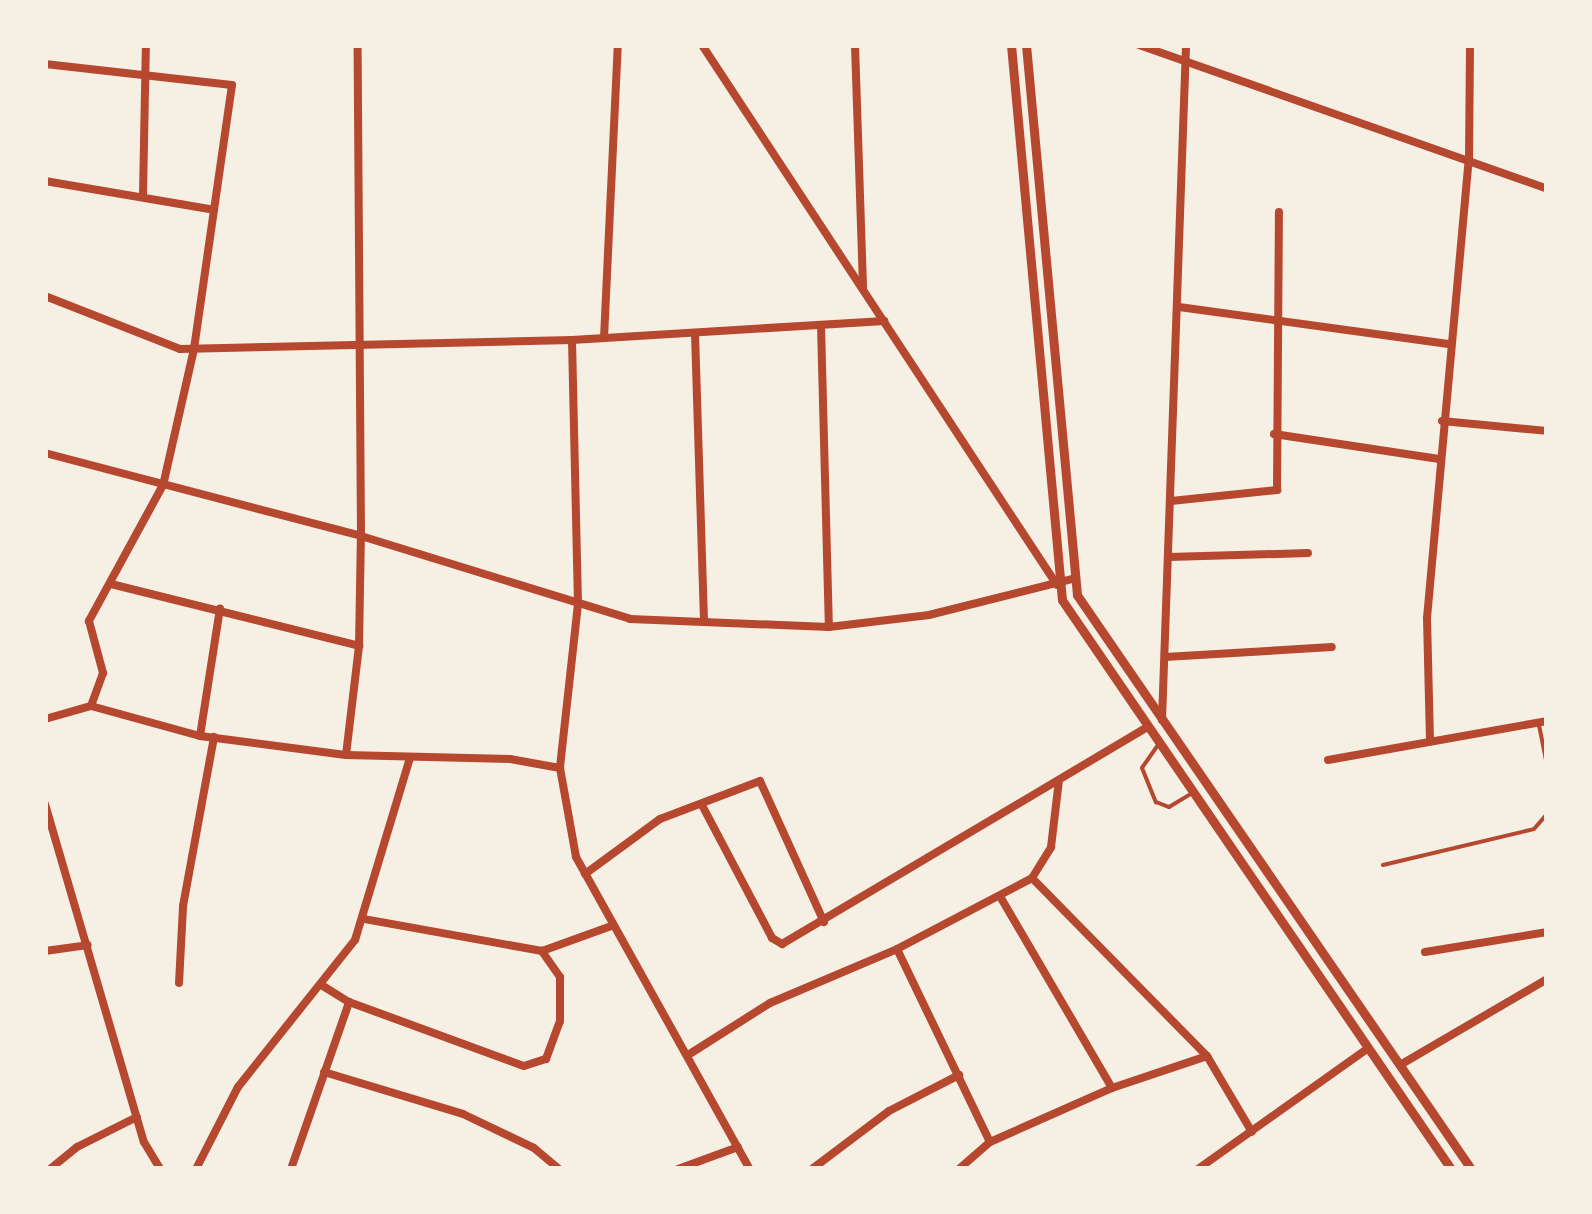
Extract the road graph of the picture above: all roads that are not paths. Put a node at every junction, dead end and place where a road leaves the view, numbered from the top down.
1 (146, 45) edge
2 (358, 45) edge
3 (618, 45) edge
4 (702, 45) edge
5 (855, 45) edge
6 (1011, 45) edge
7 (1026, 45) edge
8 (1139, 45) edge
9 (1186, 45) edge
10 (1470, 45) edge
11 (1186, 58) junction
12 (45, 64) edge
13 (146, 76) junction
14 (1469, 160) junction
15 (45, 181) edge
16 (1547, 189) edge
17 (143, 195) junction
18 (214, 210) junction
19 (1280, 212) dead end
20 (863, 288) junction
21 (45, 296) edge
22 (1179, 306) junction
23 (884, 320) junction
24 (1277, 320) junction
25 (821, 326) junction
26 (696, 334) junction
27 (604, 338) junction
28 (572, 340) junction
29 (1448, 344) junction
30 (358, 348) junction
31 (194, 349) junction
32 (1442, 420) junction
33 (1547, 432) edge
34 (1274, 434) junction
35 (45, 453) edge
36 (1439, 459) junction
37 (163, 484) junction
38 (1171, 501) junction
39 (361, 536) junction
40 (1308, 553) dead end
41 (1168, 558) junction
42 (1072, 579) junction
43 (111, 584) junction
44 (1057, 584) junction
45 (578, 604) junction
46 (220, 609) junction
47 (704, 621) junction
48 (830, 628) junction
49 (359, 646) junction
50 (1332, 647) dead end
51 (1165, 657) junction
52 (91, 706) junction
53 (45, 719) edge
54 (1162, 720) junction
55 (1542, 722) edge
56 (1147, 727) junction
57 (200, 736) junction
58 (214, 737) junction
59 (1430, 741) junction
60 (1158, 744) junction
61 (346, 754) junction
62 (410, 758) junction
63 (1328, 760) dead end
64 (1547, 764) edge
65 (560, 768) junction
66 (1060, 780) junction
67 (1191, 794) junction
68 (45, 804) edge
69 (703, 807) junction
70 (1547, 814) edge
71 (48, 830) edge
72 (1383, 865) dead end
73 (585, 874) junction
74 (1032, 878) junction
75 (1001, 898) junction
76 (365, 918) junction
77 (824, 922) junction
78 (611, 926) junction
79 (1547, 932) edge
80 (88, 945) junction
81 (897, 950) junction
82 (45, 951) edge
83 (542, 951) junction
84 (1425, 952) dead end
85 (1547, 979) edge
86 (179, 983) dead end
87 (323, 986) junction
88 (348, 1002) junction
89 (1368, 1048) junction
90 (688, 1055) junction
91 (1207, 1056) junction
92 (1400, 1065) junction
93 (324, 1072) junction
94 (959, 1074) junction
95 (1112, 1088) junction
96 (136, 1117) junction
97 (1252, 1132) junction
98 (990, 1142) junction
99 (738, 1147) junction
100 (50, 1169) edge
101 (160, 1169) edge
102 (196, 1169) edge
103 (290, 1169) edge
104 (559, 1169) edge
105 (678, 1169) edge
106 (750, 1169) edge
107 (812, 1169) edge
108 (958, 1169) edge
109 (1198, 1169) edge
110 (1451, 1169) edge
111 (1471, 1169) edge

1 - 13 street
2 - 30 street
3 - 27 street
4 - 20 street
5 - 20 street
6 - 44 street
7 - 42 street
8 - 11 street
9 - 11 street
10 - 14 street
11 - 14 street
11 - 22 street
12 - 13 street
13 - 17 street
13 - 18 street
14 - 16 street
14 - 29 street
15 - 17 street
17 - 18 street
18 - 31 street
19 - 24 street
20 - 23 street
21 - 31 street
22 - 24 street
22 - 38 street
23 - 25 street
23 - 44 street
24 - 29 street
24 - 34 street
25 - 26 street
25 - 48 street
26 - 27 street
26 - 47 street
27 - 28 street
28 - 30 street
28 - 45 street
29 - 32 street
30 - 31 street
30 - 39 street
31 - 37 street
32 - 33 street
32 - 36 street
34 - 36 street
34 - 38 street
35 - 37 street
36 - 59 street
37 - 39 street
37 - 43 street
38 - 41 street
39 - 45 street
39 - 49 street
40 - 41 street
41 - 51 street
42 - 44 street
42 - 54 street
43 - 46 street
43 - 52 street
44 - 48 street
44 - 56 street
45 - 47 street
45 - 65 street
46 - 49 street
46 - 57 street
47 - 48 street
49 - 61 street
50 - 51 street
51 - 54 street
52 - 53 street
52 - 57 street
54 - 92 street
55 - 59 street
55 - 64 lane
56 - 60 street
56 - 66 street
57 - 58 street
58 - 61 street
58 - 86 street
59 - 63 street
60 - 67 street
60 - 67 lane
61 - 62 street
62 - 65 street
62 - 76 street
65 - 73 street
66 - 74 street
66 - 77 street
67 - 89 street
68 - 71 street
69 - 73 street
69 - 77 street
69 - 77 street
70 - 72 lane
71 - 80 street
73 - 78 street
74 - 75 street
74 - 91 street
75 - 81 street
75 - 95 street
76 - 83 street
76 - 87 street
78 - 83 street
78 - 90 street
79 - 84 street
80 - 82 street
80 - 96 street
81 - 90 street
81 - 94 street
83 - 88 street
85 - 92 street
87 - 88 street
87 - 102 street
88 - 93 street
89 - 97 street
89 - 110 street
90 - 99 street
91 - 95 street
91 - 97 street
92 - 111 street
93 - 103 street
93 - 104 street
94 - 98 street
94 - 107 street
95 - 98 street
96 - 100 street
96 - 101 street
97 - 109 street
98 - 108 street
99 - 105 street
99 - 106 street

